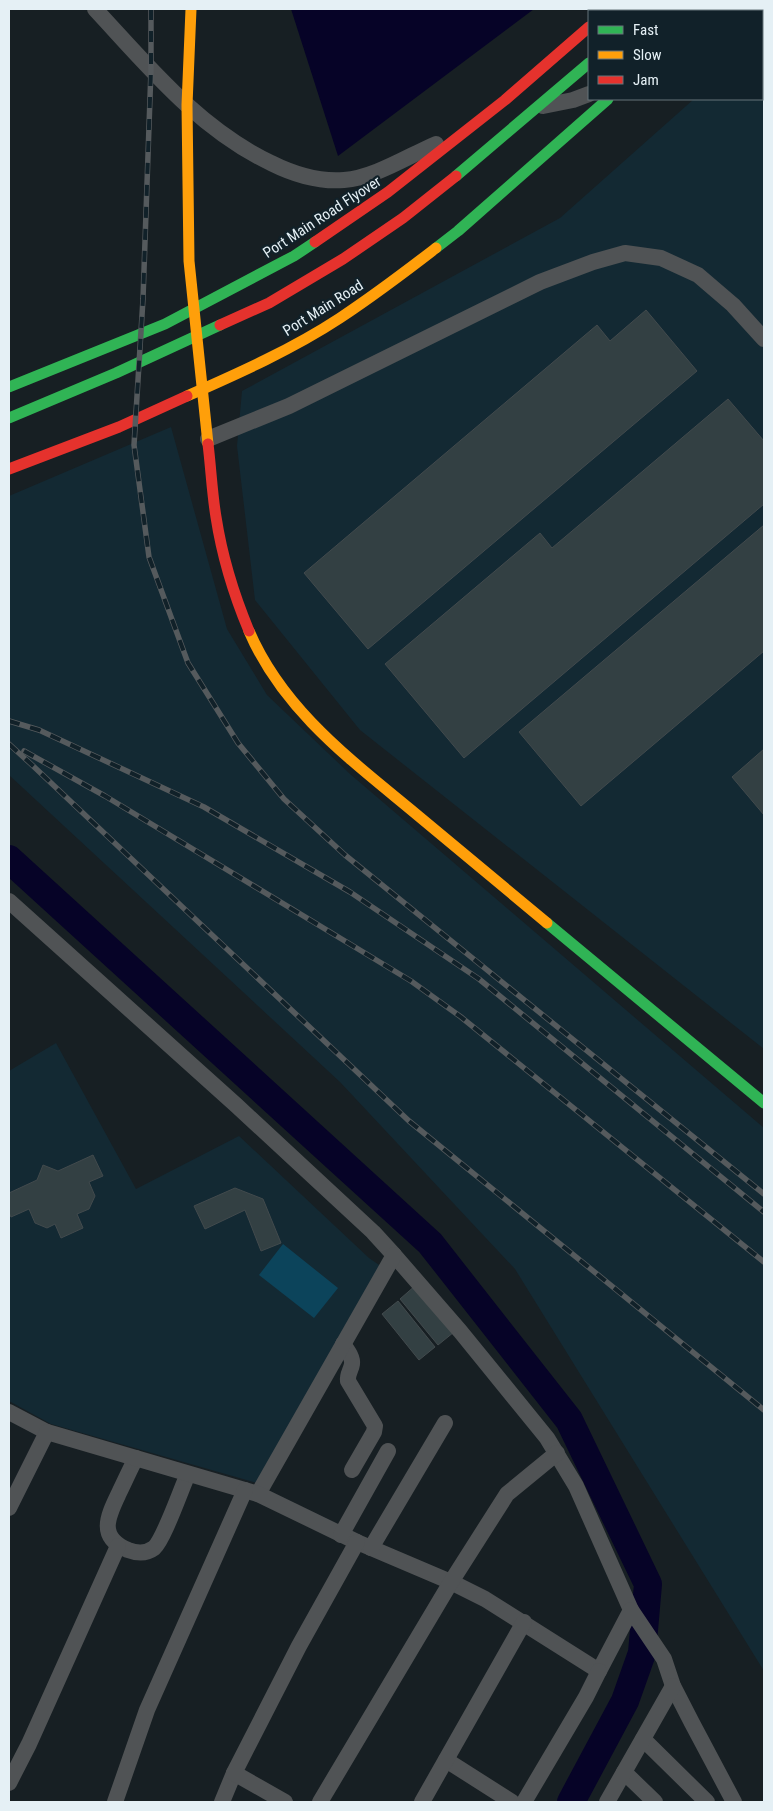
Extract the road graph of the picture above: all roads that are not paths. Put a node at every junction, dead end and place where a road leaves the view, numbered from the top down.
1 (95, 9) edge
2 (191, 9) edge
3 (588, 28) edge
4 (588, 63) edge
5 (588, 94) edge
6 (607, 100) edge
7 (187, 105) junction
8 (764, 339) edge
9 (9, 387) edge
10 (9, 418) edge
11 (208, 439) junction
12 (9, 469) edge
13 (9, 901) edge
14 (764, 1103) edge
15 (394, 1255) junction
16 (343, 1344) junction
17 (9, 1412) edge
18 (445, 1423) dead end
19 (47, 1432) junction
20 (388, 1451) dead end
21 (557, 1453) junction
22 (136, 1458) junction
23 (352, 1470) dead end
24 (188, 1474) junction
25 (252, 1492) junction
26 (9, 1508) edge
27 (341, 1535) junction
28 (364, 1545) junction
29 (118, 1546) junction
30 (451, 1582) junction
31 (634, 1616) junction
32 (524, 1622) junction
33 (599, 1671) junction
34 (673, 1686) junction
35 (643, 1739) junction
36 (446, 1760) junction
37 (624, 1772) junction
38 (234, 1773) junction
39 (9, 1783) edge
40 (115, 1802) edge
41 (222, 1802) edge
42 (285, 1802) edge
43 (320, 1802) edge
44 (422, 1802) edge
45 (512, 1802) edge
46 (524, 1802) edge
47 (607, 1802) edge
48 (655, 1802) edge
49 (707, 1802) edge
50 (734, 1802) edge

1 - 7 street
2 - 7 main road
3 - 9 main road, Port Main Road Flyover
4 - 10 main road
5 - 7 street
6 - 12 main road, Port Main Road
7 - 11 main road
8 - 11 street
11 - 14 main road
13 - 15 street
15 - 16 street
15 - 21 street
16 - 23 street
16 - 25 street
17 - 19 street
18 - 28 street
19 - 22 street
19 - 26 street
20 - 27 street
21 - 30 street
21 - 31 street
22 - 24 street
22 - 29 street
24 - 25 street
24 - 29 street
25 - 27 street
25 - 40 street
27 - 28 street
28 - 30 street
28 - 38 street
29 - 39 street
30 - 32 street
30 - 43 street
31 - 33 street
31 - 34 street
32 - 33 street
32 - 36 street
33 - 46 street
34 - 35 street
34 - 50 street
35 - 37 street
35 - 49 street
36 - 44 street
36 - 45 street
37 - 47 street
37 - 48 street
38 - 41 street
38 - 42 street

